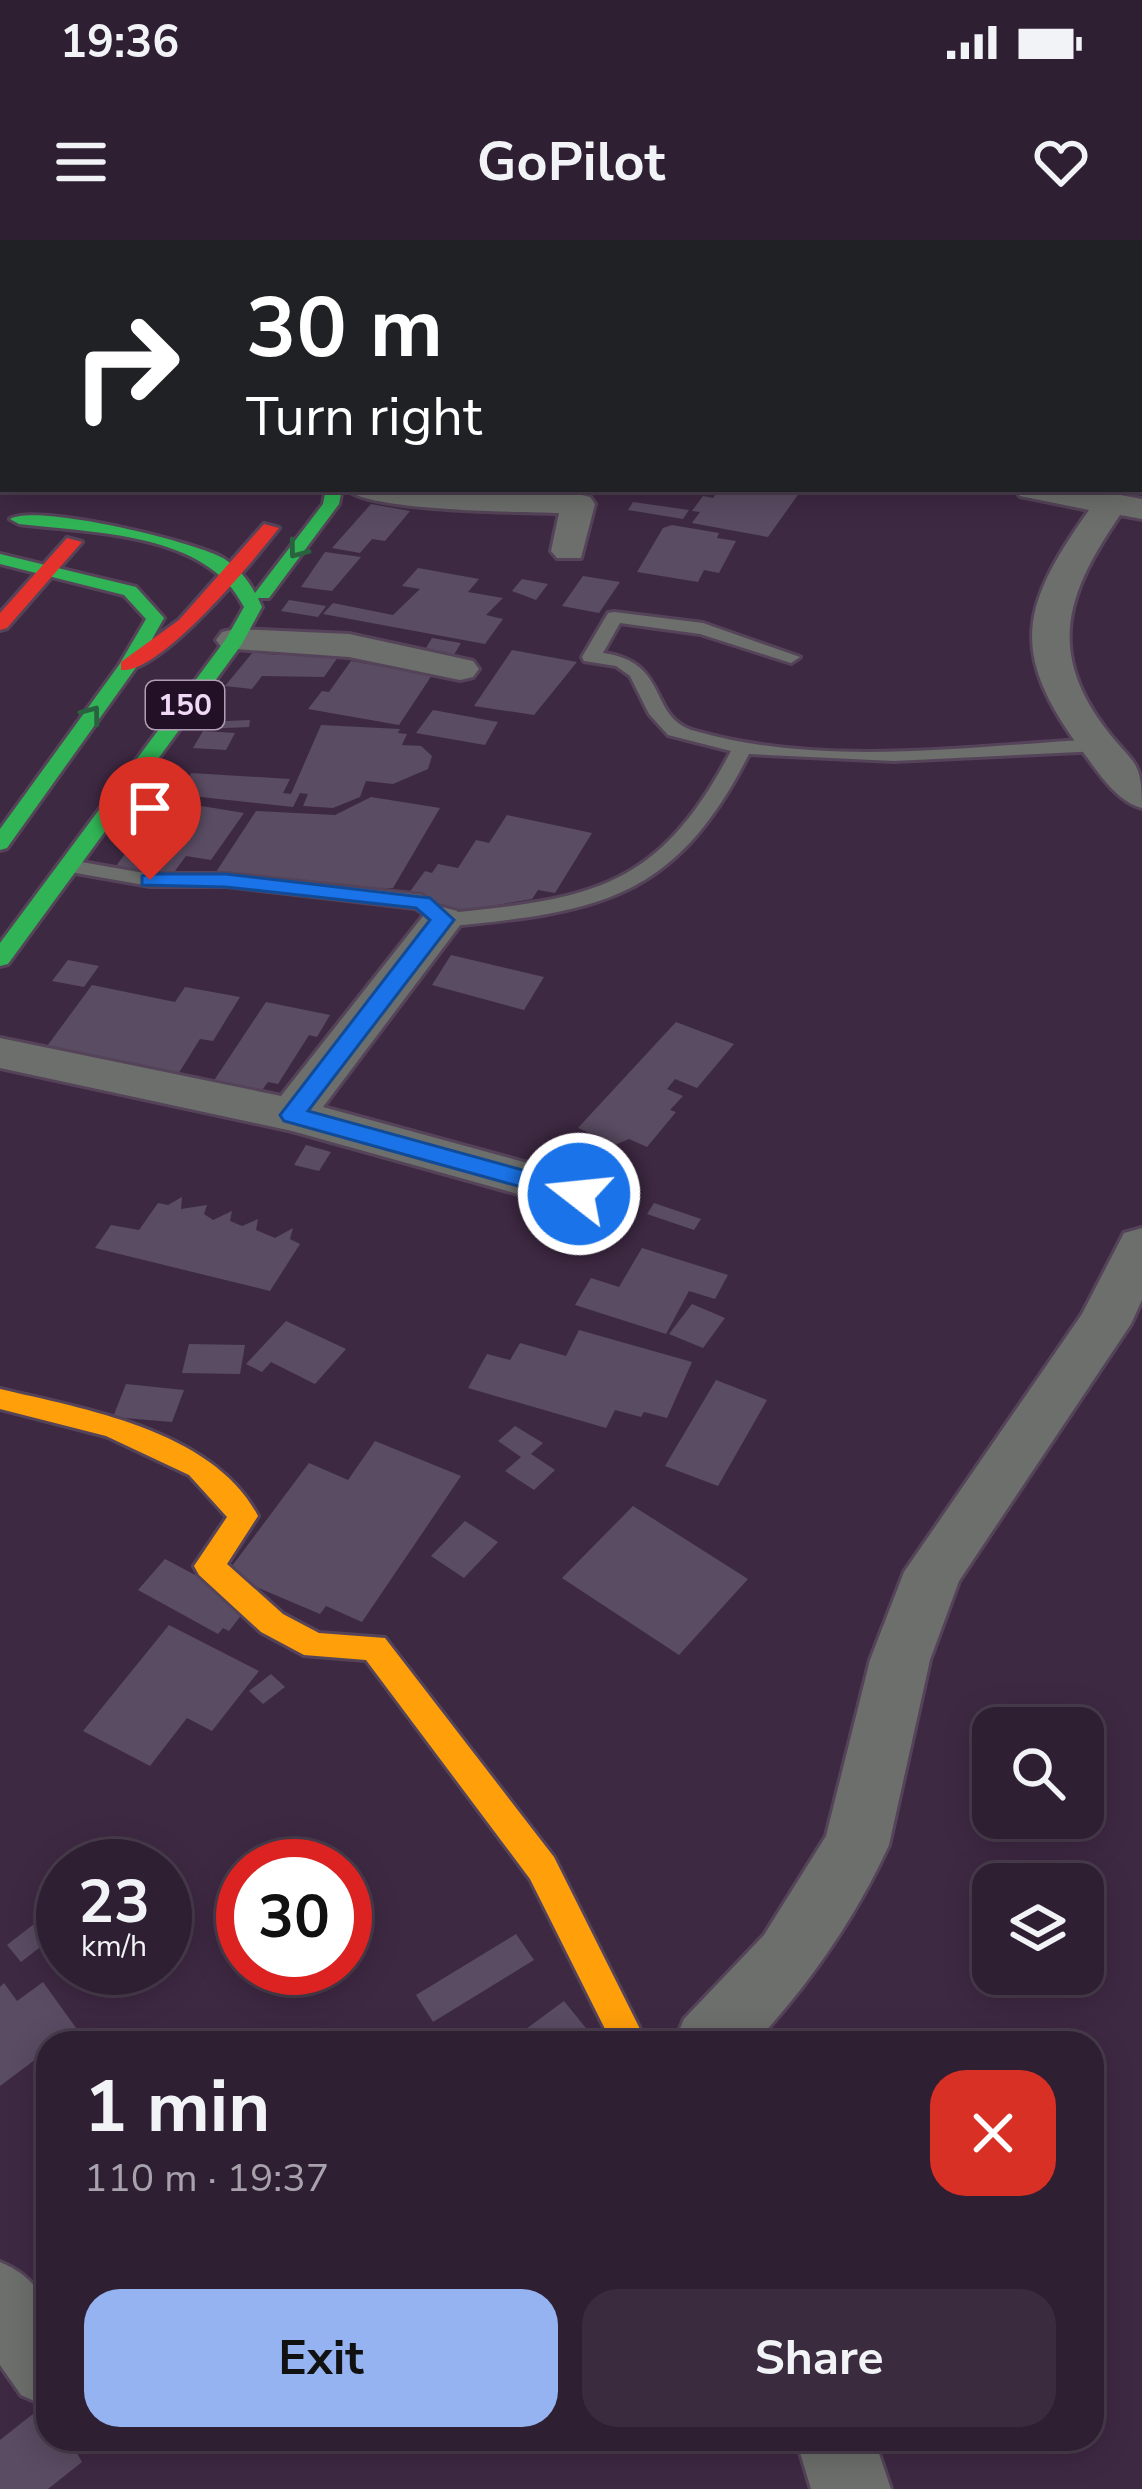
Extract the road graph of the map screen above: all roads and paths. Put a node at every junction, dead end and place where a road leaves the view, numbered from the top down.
1 (47, 492) edge
2 (315, 492) edge
3 (333, 492) edge
4 (407, 492) edge
5 (1049, 492) edge
6 (108, 502) dead end
7 (1126, 506) edge
8 (85, 526) junction
9 (9, 528) edge
10 (270, 528) junction
11 (569, 551) dead end
12 (194, 554) junction
13 (0, 559) edge
14 (52, 569) junction
15 (232, 572) junction
16 (0, 624) edge
17 (244, 624) junction
18 (791, 657) dead end
19 (128, 666) junction
20 (460, 669) dead end
21 (163, 733) junction
22 (1100, 745) junction
23 (742, 746) junction
24 (109, 770) dead end
25 (42, 779) junction
26 (76, 780) dead end
27 (1142, 796) edge
28 (0, 844) edge
29 (70, 866) junction
30 (442, 920) junction
31 (0, 959) edge
32 (0, 1053) edge
33 (292, 1115) junction
34 (579, 1194) dead end
35 (1142, 1246) edge
36 (0, 1399) edge
37 (624, 2031) edge
38 (720, 2031) edge
39 (0, 2300) edge
40 (36, 2351) edge
41 (839, 2451) edge
42 (851, 2489) edge

1 - 9 main road
2 - 10 main road
3 -> 17 main road
4 - 11 street
5 - 7 street
6 - 8 main road
7 - 22 street
8 - 9 main road
8 - 12 main road
8 - 14 main road
10 - 12 main road
10 - 15 main road
12 - 15 main road
13 - 14 main road, 150
14 - 16 main road
14 - 19 main road, 150
15 - 17 main road
15 - 19 main road
17 - 20 street
17 - 21 main road, 150
18 - 23 lane
25 -> 19 main road, 150
21 - 24 main road
21 - 29 main road, 150
22 - 23 lane
22 - 27 street
23 - 30 lane
25 - 26 main road
25 - 28 main road, 150
29 - 30 lane
29 - 31 main road, 150
30 - 33 street
32 - 33 street
33 - 34 street
35 - 38 street
36 - 37 main road
39 - 40 street
41 - 42 street

